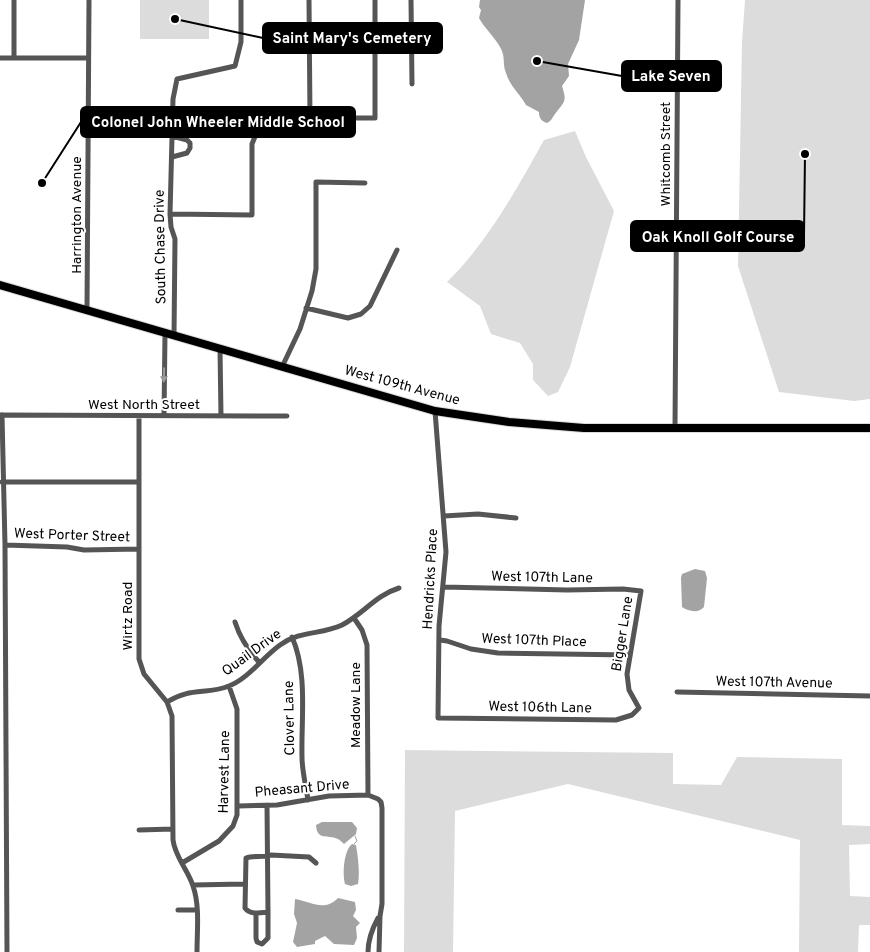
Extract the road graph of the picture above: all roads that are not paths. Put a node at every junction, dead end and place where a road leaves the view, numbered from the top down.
1 (14, 0) edge
2 (89, 0) edge
3 (242, 0) edge
4 (309, 0) edge
5 (375, 0) edge
6 (411, 0) edge
7 (678, 0) edge
8 (0, 58) edge
9 (14, 58) junction
10 (88, 58) junction
11 (412, 84) dead end
12 (310, 118) junction
13 (172, 136) junction
14 (172, 157) junction
15 (365, 183) dead end
16 (170, 214) junction
17 (397, 250) dead end
18 (0, 285) edge
19 (306, 308) junction
20 (88, 310) junction
21 (165, 333) junction
22 (174, 336) junction
23 (220, 349) junction
24 (282, 367) junction
25 (435, 411) junction
26 (1, 415) edge
27 (139, 416) junction
28 (164, 416) junction
29 (221, 416) junction
30 (287, 416) dead end
31 (675, 428) junction
32 (870, 428) edge
33 (2, 482) edge
34 (139, 482) junction
35 (444, 516) junction
36 (516, 518) dead end
37 (3, 548) edge
38 (139, 549) junction
39 (443, 587) junction
40 (399, 588) dead end
41 (641, 591) joint
42 (2, 618) edge
43 (354, 618) junction
44 (235, 622) dead end
45 (292, 638) junction
46 (440, 640) junction
47 (630, 655) junction
48 (259, 662) junction
49 (3, 685) edge
50 (229, 686) junction
51 (677, 692) dead end
52 (870, 696) edge
53 (167, 702) junction
54 (639, 708) joint
55 (438, 718) joint
56 (368, 795) junction
57 (308, 800) junction
58 (268, 805) junction
59 (238, 806) junction
60 (3, 820) edge
61 (173, 829) junction
62 (139, 830) dead end
63 (268, 856) junction
64 (182, 863) junction
65 (316, 863) dead end
66 (244, 884) junction
67 (193, 885) junction
68 (3, 886) edge
69 (178, 910) dead end
70 (196, 910) junction
71 (268, 912) junction
72 (256, 913) junction
73 (380, 916) junction
74 (7, 952) edge
75 (197, 952) edge
76 (368, 952) edge
77 (379, 952) edge

1 - 9 street
2 - 10 street, Harrington Avenue
3 - 13 street, South Chase Drive
4 - 12 street
5 - 12 street
6 - 11 street
7 - 31 street, Whitcomb Street
8 - 9 street
9 - 10 street
10 - 20 street, Harrington Avenue
12 - 16 street
13 - 14 street, South Chase Drive
13 - 14 street
14 - 16 street, South Chase Drive
15 - 19 street
16 - 22 street, South Chase Drive
17 - 19 street
18 - 20 main road, West 109th Avenue
19 - 24 street
20 - 21 main road, West 109th Avenue
21 - 22 main road, West 109th Avenue
21 -> 28 street
22 - 23 main road, West 109th Avenue
23 - 24 main road, West 109th Avenue
23 - 29 street
24 - 25 main road, West 109th Avenue
25 - 31 main road, West 109th Avenue
25 - 35 street, Hendricks Place
26 - 27 street, West North Street
26 - 33 street
27 - 28 street, West North Street
27 - 34 street, Wirtz Road
28 - 29 street, West North Street
29 - 30 street, West North Street
31 - 32 main road, West 109th Avenue
33 - 34 street
33 - 37 street
34 - 38 street, Wirtz Road
35 - 36 street
35 - 39 street, Hendricks Place
37 - 38 street, West Porter Street
37 - 42 street
38 - 53 street, Wirtz Road
39 - 41 street, West 107th Lane
39 - 46 street, Hendricks Place
40 - 43 street, Quail Drive
41 - 47 street, Bigger Lane
42 - 49 street
43 - 45 street, Quail Drive
43 - 56 street, Meadow Lane
44 - 48 street
45 - 48 street, Quail Drive
45 - 57 street, Clover Lane
46 - 47 street, West 107th Place
46 - 55 street, Hendricks Place
47 - 54 street, Bigger Lane
48 - 50 street, Quail Drive
49 - 60 street
50 - 53 street, Quail Drive
50 - 59 street, Harvest Lane
51 - 52 street, West 107th Avenue
53 - 61 street, Wirtz Road
54 - 55 street, West 106th Lane
56 - 57 street, Pheasant Drive
56 - 73 street
57 - 58 street, Pheasant Drive
58 - 59 street, Pheasant Drive
58 - 63 street
59 - 64 street, Harvest Lane
60 - 68 street
61 - 62 street
61 - 64 street, Wirtz Road
63 - 65 street
63 - 66 street
63 - 71 street
64 - 67 street, Wirtz Road
66 - 67 street
66 - 72 street
67 - 70 street, Wirtz Road
68 - 74 street
69 - 70 street
70 - 75 street, Wirtz Road
71 - 72 street
71 - 72 street
73 - 76 street
73 - 77 street

